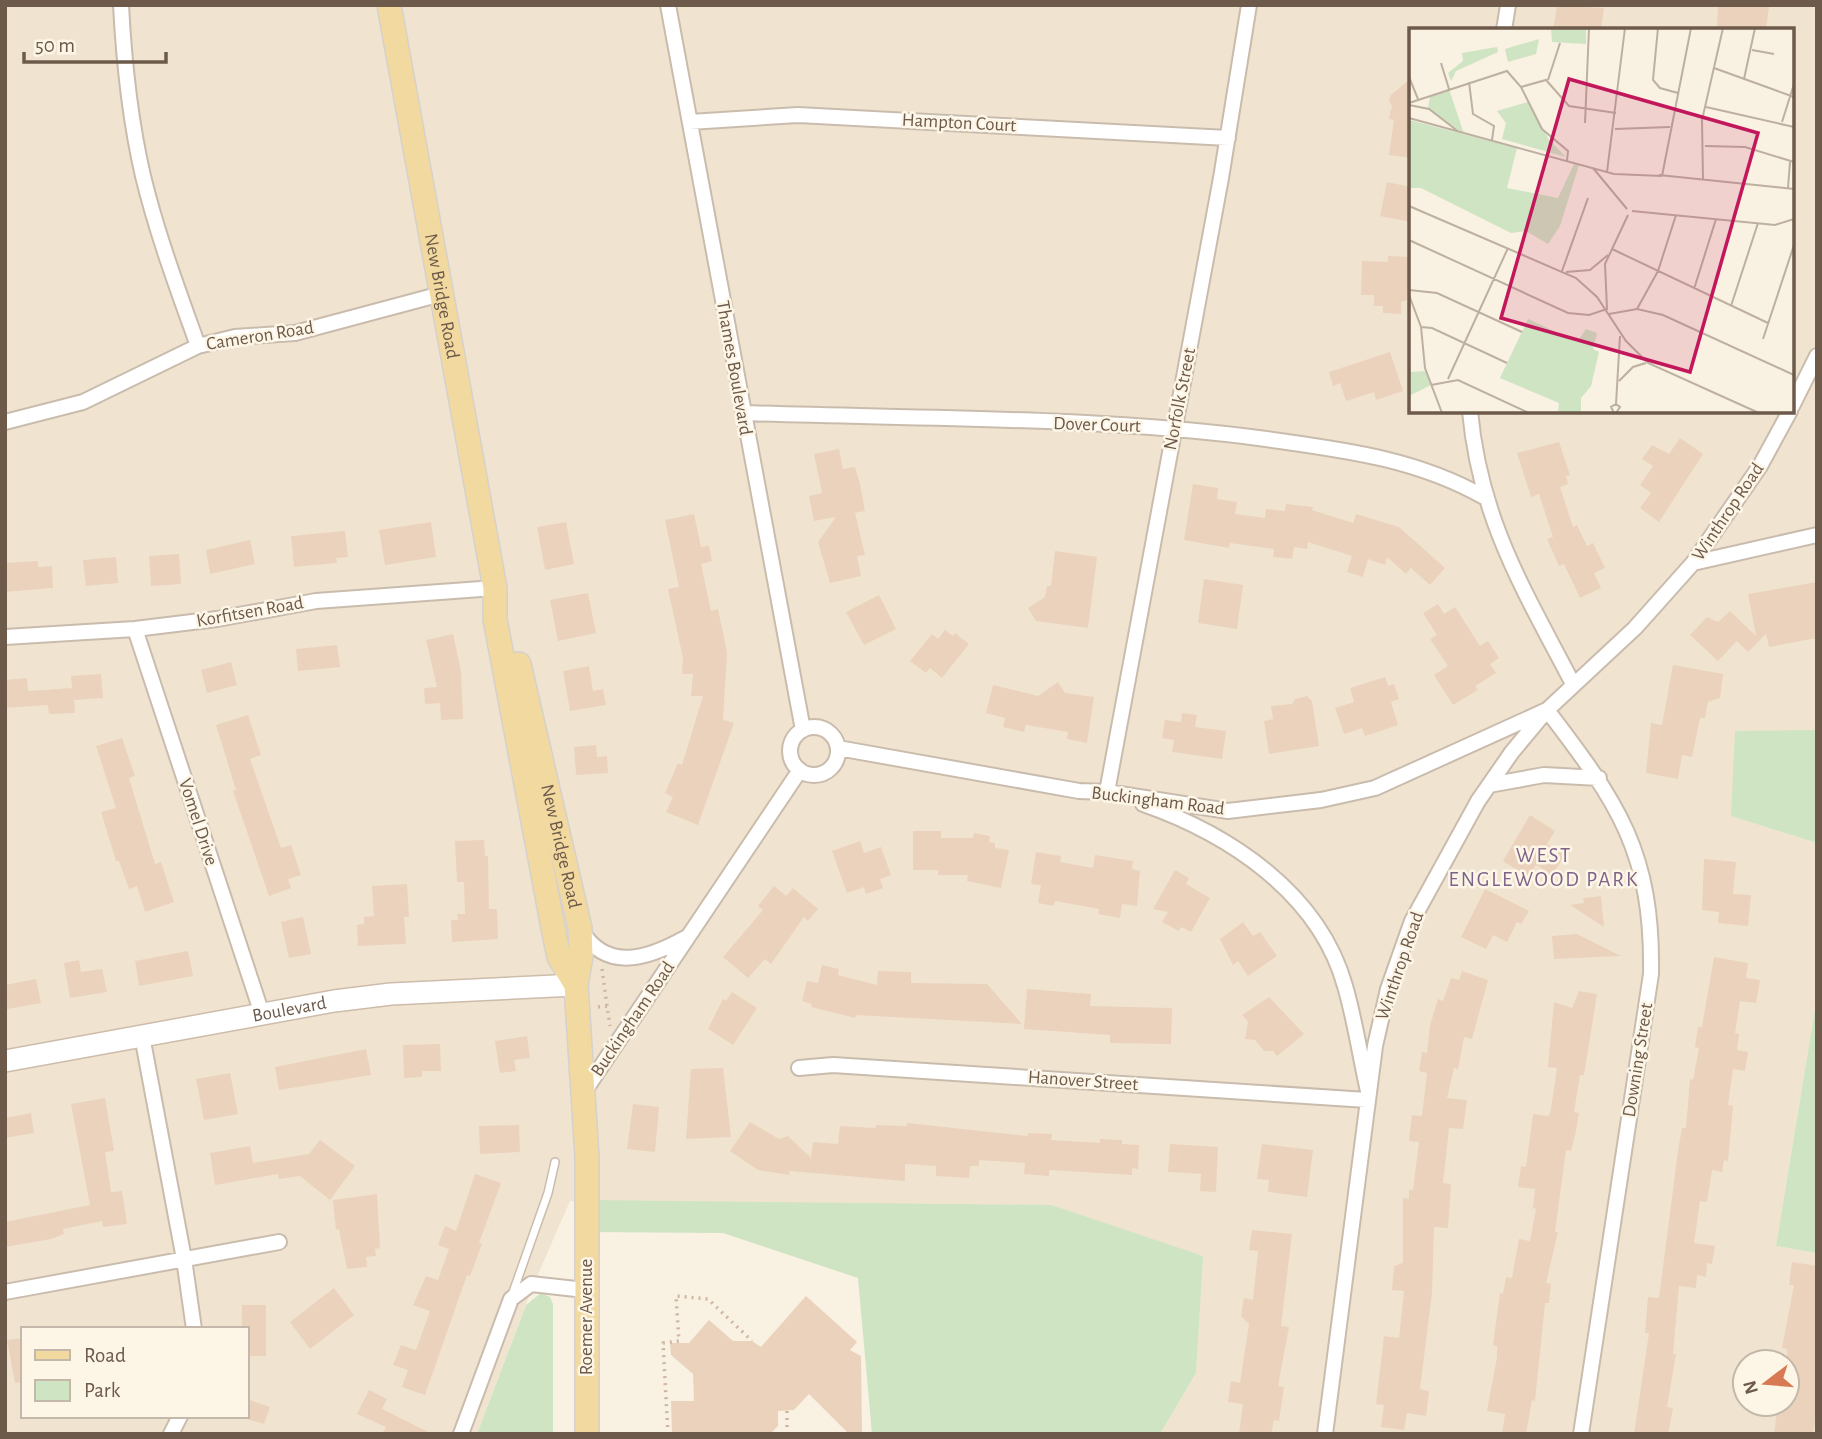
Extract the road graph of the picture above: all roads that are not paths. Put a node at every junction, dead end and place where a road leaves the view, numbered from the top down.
1 (121, 5) edge
2 (389, 5) edge
3 (668, 5) edge
4 (1249, 5) edge
5 (1508, 5) edge
6 (1504, 28) edge
7 (690, 122) junction
8 (1228, 138) junction
9 (441, 295) junction
10 (198, 346) junction
11 (1817, 356) edge
12 (1794, 402) edge
13 (743, 413) junction
14 (1470, 413) edge
15 (1789, 413) edge
16 (5, 422) edge
17 (1174, 427) junction
18 (1484, 497) junction
19 (1817, 535) edge
20 (1693, 563) junction
21 (495, 588) junction
22 (135, 629) junction
23 (5, 637) edge
24 (1573, 684) junction
25 (1547, 710) junction
26 (803, 730) junction
27 (838, 748) junction
28 (800, 770) junction
29 (1599, 778) junction
30 (1489, 785) junction
31 (1107, 792) junction
32 (580, 928) junction
33 (689, 935) junction
34 (576, 985) junction
35 (262, 1014) junction
36 (142, 1036) junction
37 (5, 1061) edge
38 (799, 1068) dead end
39 (583, 1093) junction
40 (1367, 1095) junction
41 (555, 1162) dead end
42 (279, 1242) dead end
43 (184, 1259) junction
44 (585, 1290) junction
45 (5, 1292) edge
46 (511, 1299) junction
47 (194, 1327) edge
48 (179, 1418) edge
49 (171, 1434) edge
50 (460, 1434) edge
51 (587, 1434) edge
52 (1325, 1434) edge
53 (1581, 1434) edge

1 - 10 street
2 - 9 main road, New Bridge Road
3 - 7 street, Thames Boulevard
4 - 8 street, Norfolk Street
5 - 6 street
7 - 8 street, Hampton Court
7 - 13 street, Thames Boulevard
8 - 17 street, Norfolk Street
9 - 10 street, Cameron Road
9 - 21 main road, New Bridge Road
10 - 16 street, Cameron Road
11 - 12 street
13 - 17 street, Dover Court
13 - 26 street, Thames Boulevard
14 - 18 street
15 - 20 street, Winthrop Road
17 - 18 street, Dover Court
17 - 31 street, Norfolk Street
18 - 24 street
19 - 20 street
20 - 24 street, Winthrop Road
21 - 22 street, Korfitsen Road
21 - 32 main road, New Bridge Road
21 - 34 main road, New Bridge Road
22 - 23 street, Korfitsen Road
22 - 35 street, Vomel Drive
24 - 25 street, Winthrop Road
25 - 29 street, Downing Street
25 - 30 street, Winthrop Road
25 - 31 street, Buckingham Road
26 - 27 street
26 - 28 street
27 - 28 street
27 - 31 street, Buckingham Road
28 - 33 street, Buckingham Road
29 - 30 street
29 - 53 street, Downing Street
30 - 40 street, Winthrop Road
31 - 40 street
32 - 33 street
32 - 34 main road, New Bridge Road
33 - 39 street, Buckingham Road
34 - 35 street, Boulevard
34 - 39 main road, New Bridge Road
35 - 36 street, Boulevard
36 - 37 street, Boulevard
36 - 43 street
38 - 40 street, Hanover Street
39 - 44 main road, Roemer Avenue
40 - 52 street, Winthrop Road
41 - 46 lane
42 - 43 street
43 - 45 street
43 - 47 street
44 - 46 street
44 - 51 main road, Roemer Avenue
46 - 50 street
48 - 49 street

